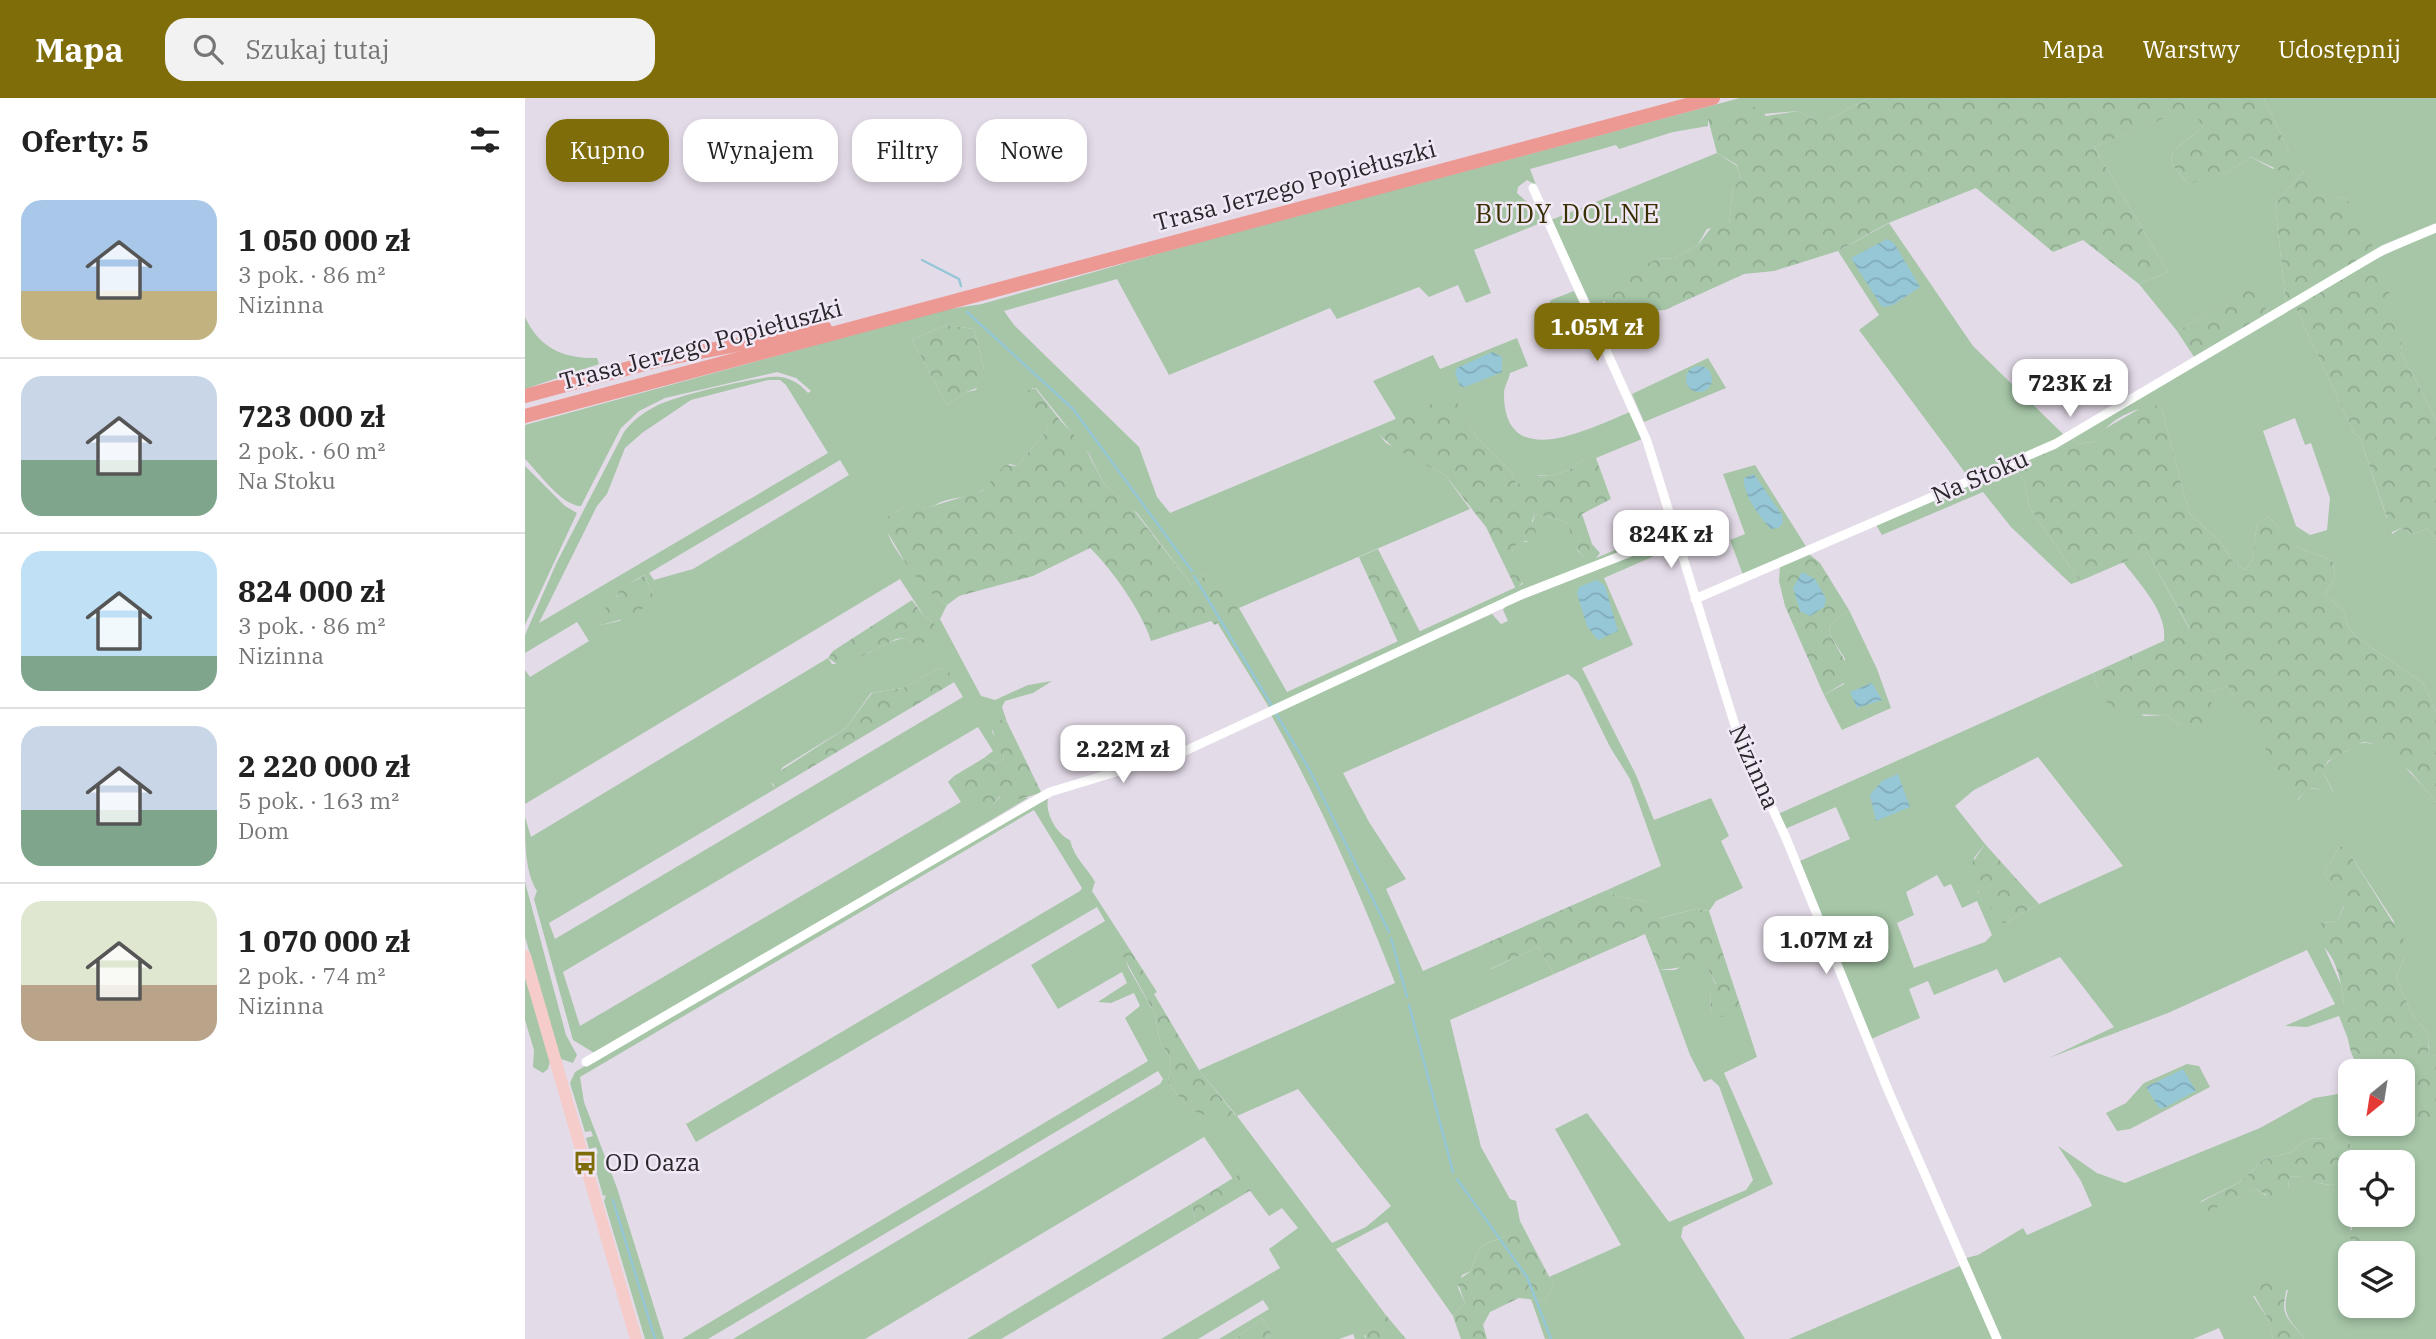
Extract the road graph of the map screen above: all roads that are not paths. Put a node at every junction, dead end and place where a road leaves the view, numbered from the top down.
1 (1713, 98) edge
2 (1533, 188) dead end
3 (2436, 228) edge
4 (888, 318) junction
5 (525, 396) edge
6 (525, 416) edge
7 (1677, 534) junction
8 (1695, 599) junction
9 (525, 956) edge
10 (586, 1062) dead end
11 (636, 1339) edge
12 (1997, 1339) edge

1 - 4 main road, Trasa Jerzego Popiełuszki
2 - 7 street, Nizinna
3 - 8 street, Na Stoku
4 - 5 main road, Trasa Jerzego Popiełuszki
4 - 6 main road, Trasa Jerzego Popiełuszki
7 - 8 street, Nizinna
7 - 10 street
8 - 12 street, Nizinna
9 - 11 main road

